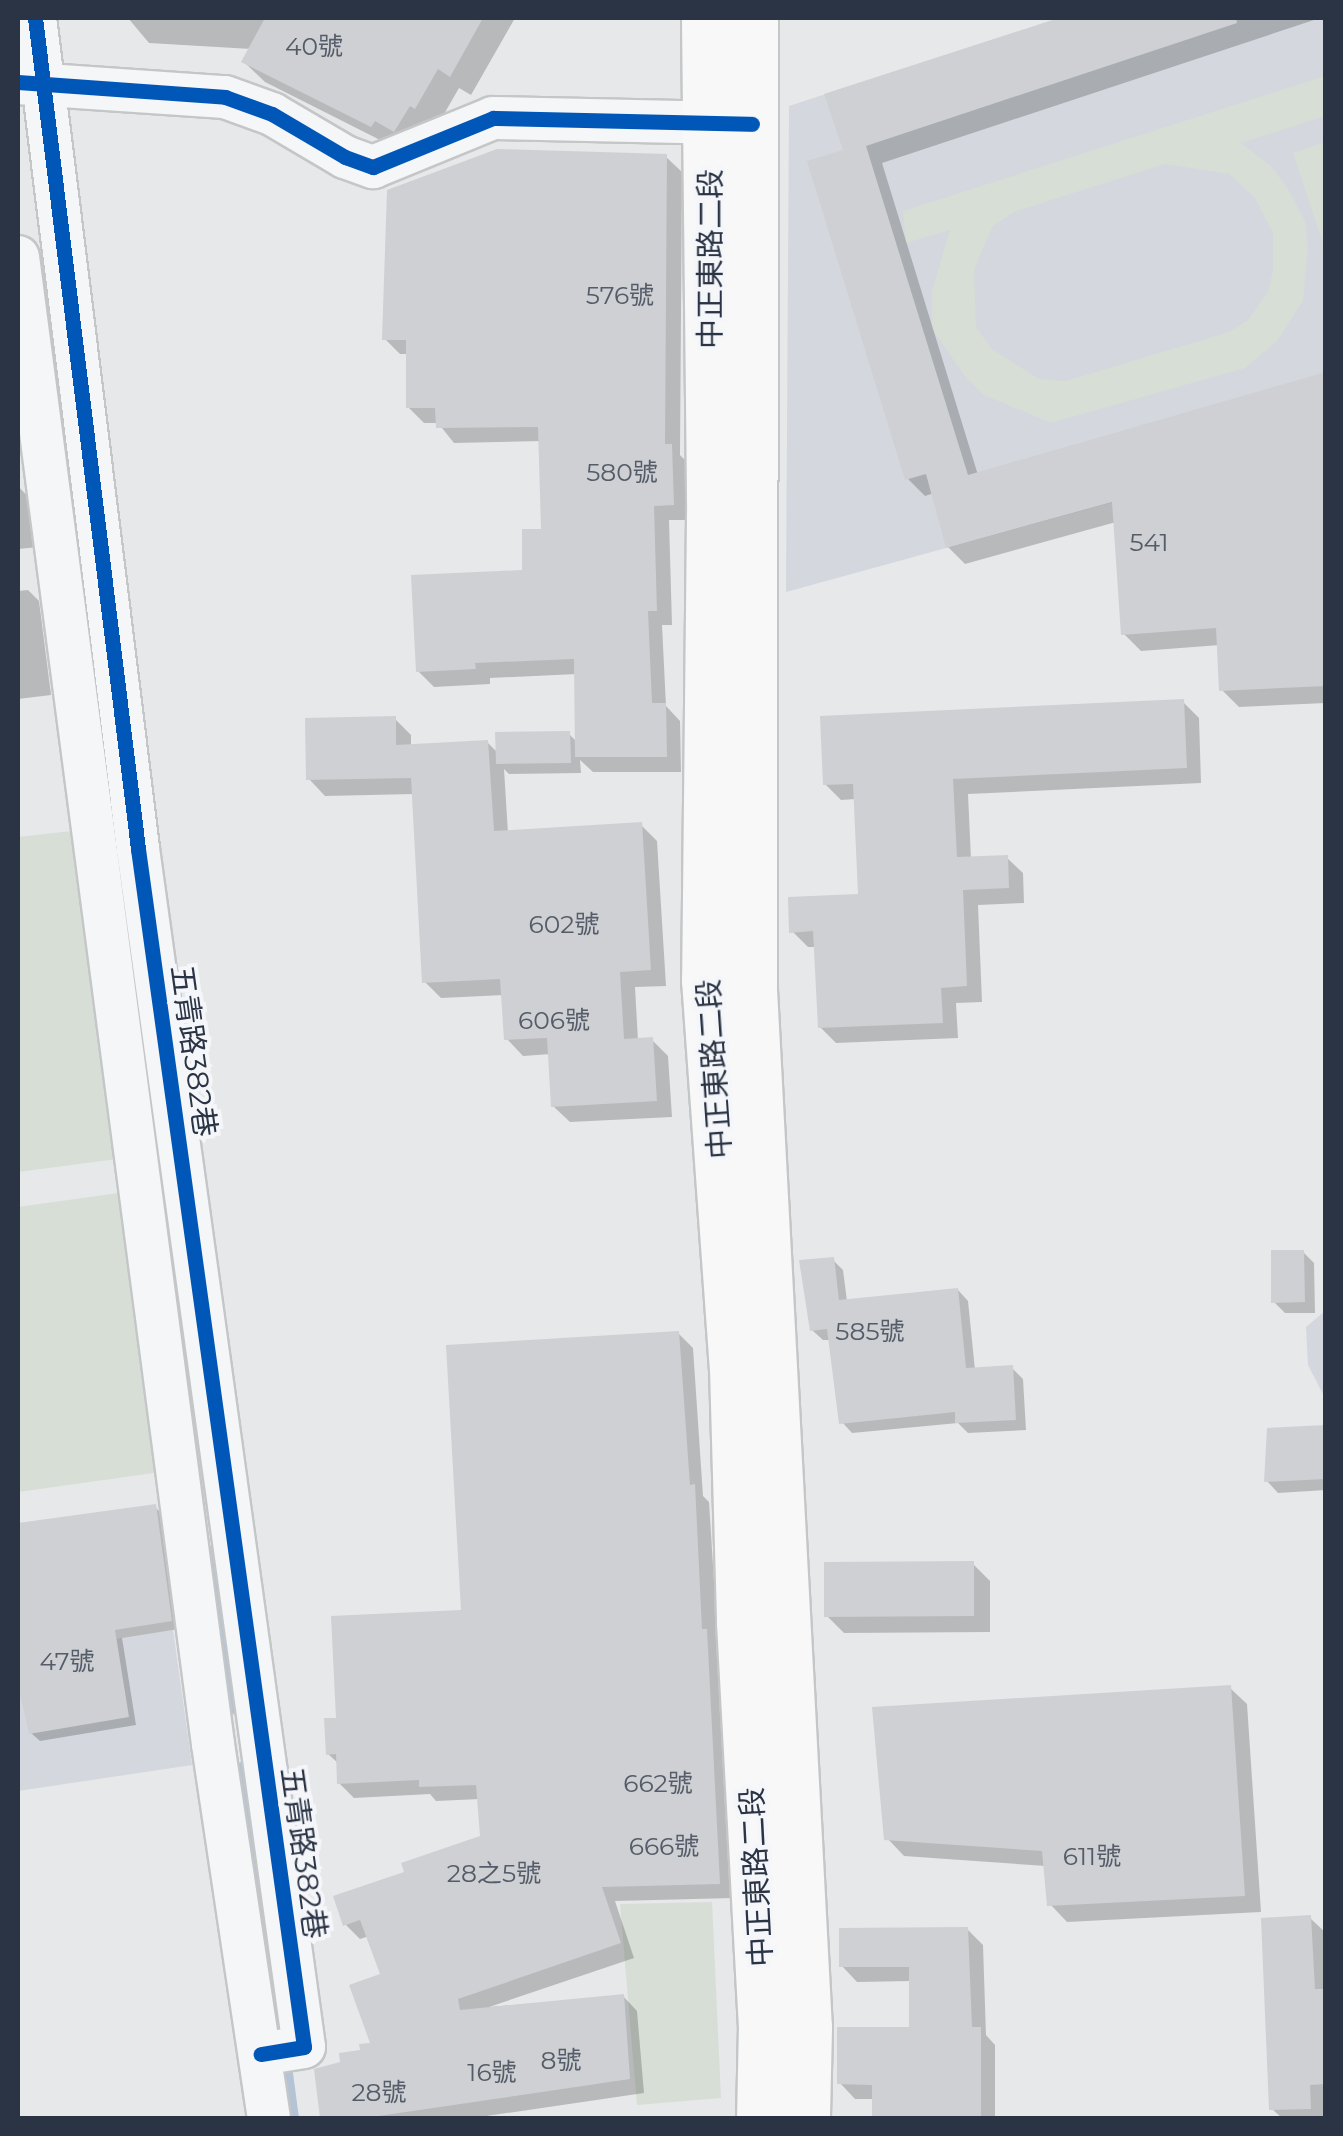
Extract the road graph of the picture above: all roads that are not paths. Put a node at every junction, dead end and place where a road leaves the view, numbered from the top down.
1 (35, 18) edge
2 (708, 18) edge
3 (752, 18) edge
4 (31, 84) edge
5 (732, 123) junction
6 (18, 257) edge
7 (138, 850) junction
8 (96, 856) junction
9 (258, 1739) junction
10 (213, 1744) junction
11 (261, 2054) junction
12 (270, 2118) edge
13 (763, 2118) edge
14 (804, 2118) edge

1 - 4 street, 五青路382巷
2 - 5 main road, 中正東路二段
3 - 5 main road, 中正東路二段
4 - 5 street
4 - 7 street, 五青路382巷
5 - 13 main road, 中正東路二段
5 - 14 main road, 中正東路二段
6 - 8 street
7 - 8 street
7 - 9 street, 五青路382巷
8 - 10 street
9 - 10 street
9 - 11 street, 五青路382巷
10 - 11 street
11 - 12 street

